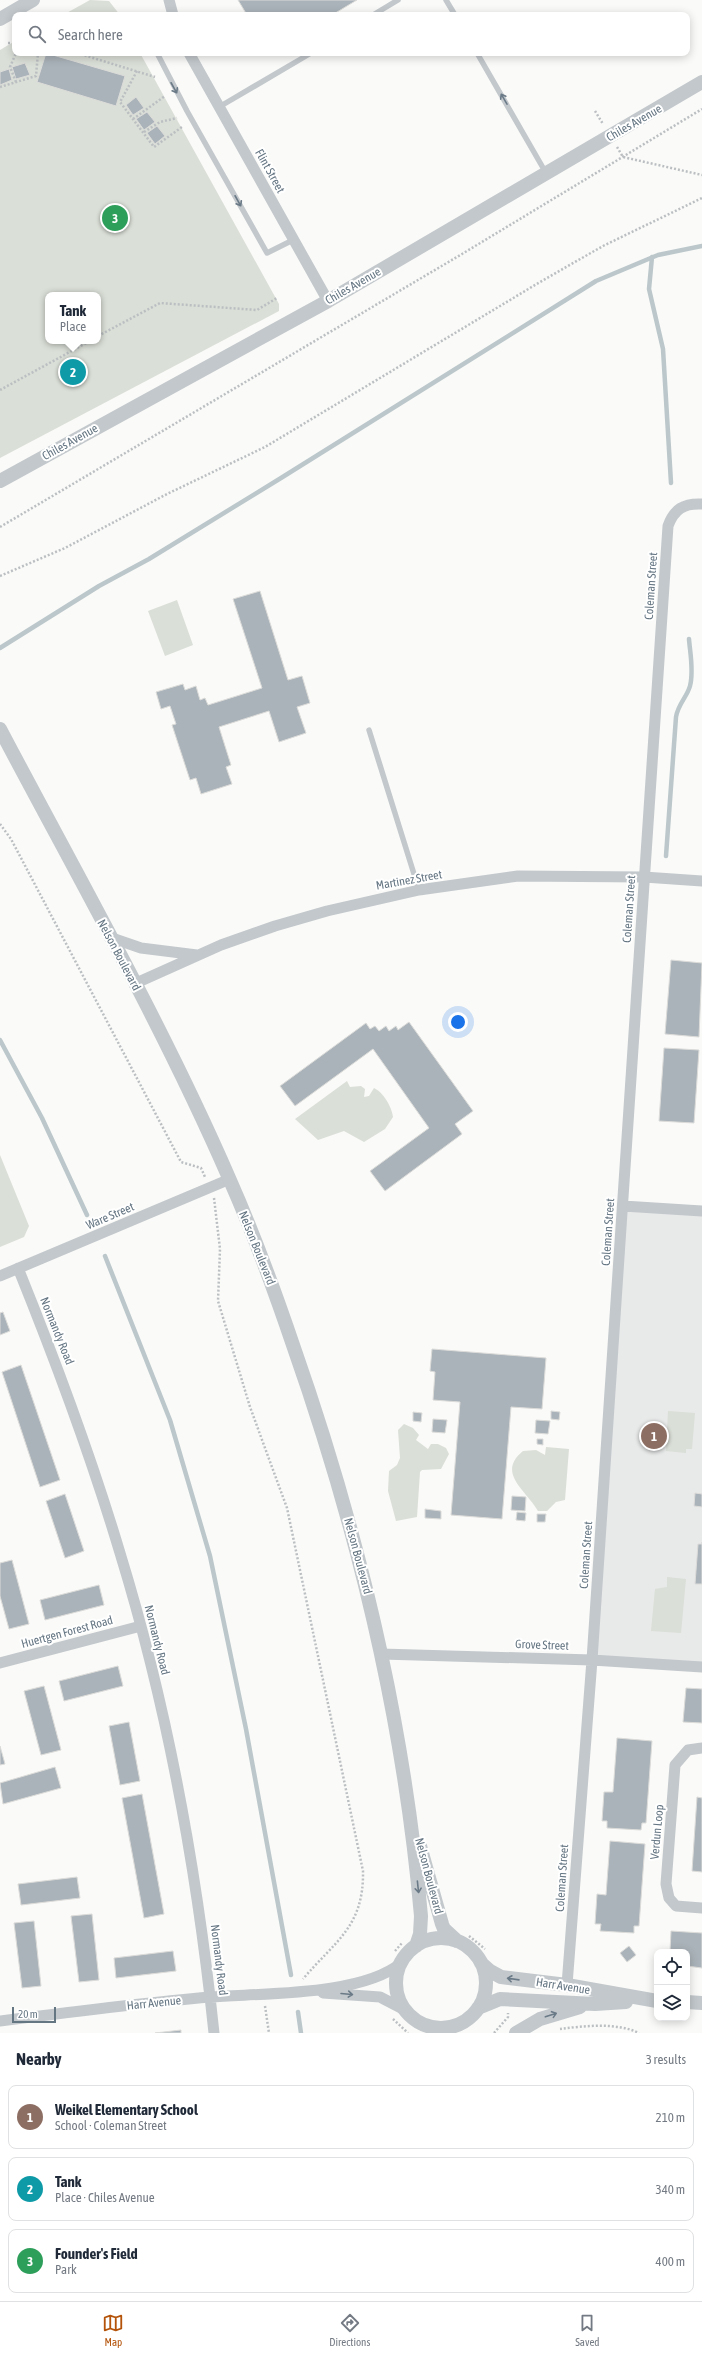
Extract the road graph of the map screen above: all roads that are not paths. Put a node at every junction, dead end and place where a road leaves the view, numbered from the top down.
1 (33, 0) edge
2 (169, 0) edge
3 (398, 0) edge
4 (446, 0) edge
5 (12, 12) edge
6 (12, 12) edge
7 (172, 12) edge
8 (378, 12) edge
9 (453, 12) edge
10 (0, 19) edge
11 (159, 56) edge
12 (191, 56) edge
13 (306, 56) edge
14 (479, 56) edge
15 (702, 82) edge
16 (219, 107) junction
17 (546, 173) junction
18 (293, 240) junction
19 (328, 301) junction
20 (0, 481) edge
21 (702, 504) edge
22 (0, 729) edge
23 (369, 730) dead end
24 (644, 877) junction
25 (702, 881) edge
26 (419, 890) junction
27 (109, 937) junction
28 (198, 955) junction
29 (134, 984) junction
30 (230, 1179) junction
31 (622, 1206) junction
32 (702, 1211) edge
33 (18, 1268) junction
34 (0, 1276) edge
35 (141, 1626) junction
36 (382, 1654) junction
37 (592, 1660) junction
38 (0, 1663) edge
39 (702, 1667) edge
40 (702, 1748) edge
41 (410, 1806) junction
42 (702, 1908) edge
43 (459, 1936) junction
44 (411, 1942) junction
45 (484, 1957) junction
46 (397, 1958) junction
47 (567, 1985) junction
48 (308, 1991) junction
49 (210, 1997) junction
50 (653, 2000) edge
51 (690, 2002) edge
52 (702, 2003) edge
53 (595, 2004) junction
54 (478, 2008) junction
55 (405, 2010) junction
56 (469, 2019) junction
57 (0, 2021) edge
58 (426, 2028) edge
59 (214, 2033) edge
60 (463, 2033) edge
61 (516, 2033) edge

1 - 6 street
2 - 7 street
3 - 8 lane
4 - 9 lane
5 - 10 street
11 -> 18 lane
12 - 16 street, Flint Street
13 - 16 lane
17 -> 14 lane
15 - 17 street, Chiles Avenue
16 - 18 street, Flint Street
17 - 19 street, Chiles Avenue
18 - 19 street, Flint Street
19 - 20 street, Chiles Avenue
21 - 24 street, Coleman Street
22 - 27 street, Nelson Boulevard
23 - 26 lane
24 - 25 street, Martinez Street
24 - 26 street, Martinez Street
24 - 31 street, Coleman Street
26 - 28 street, Martinez Street
27 - 28 street
27 - 29 street, Nelson Boulevard
28 - 29 street, Martinez Street
29 - 30 street, Nelson Boulevard
30 - 33 street, Ware Street
30 - 36 street, Nelson Boulevard
31 - 32 street
31 - 37 street, Coleman Street
33 - 34 street, Ware Street
33 - 35 street, Normandy Road
35 - 38 street, Huertgen Forest Road
35 - 49 street, Normandy Road
36 - 37 street, Grove Street
36 - 41 street, Nelson Boulevard
37 - 39 street, Grove Street
37 - 47 street, Coleman Street
40 - 42 street, Verdun Loop
41 - 43 street, Nelson Boulevard
41 -> 44 street, Nelson Boulevard
43 - 44 street, Nelson Boulevard
43 - 45 street, Nelson Boulevard
44 - 46 street, Nelson Boulevard
47 -> 45 street, Harr Avenue
45 - 54 street, Nelson Boulevard
46 - 48 street, Harr Avenue
46 - 55 street, Nelson Boulevard
47 - 50 street, Harr Avenue
48 - 49 street, Harr Avenue
48 -> 55 street, Harr Avenue
49 - 57 street, Harr Avenue
49 - 59 street, Normandy Road
50 - 53 street, Harr Avenue
51 - 52 street
53 - 54 street, Harr Avenue
61 -> 53 street
54 - 56 street, Nelson Boulevard
55 - 58 street, Nelson Boulevard
56 - 58 street, Nelson Boulevard
56 - 60 street, Nelson Boulevard

